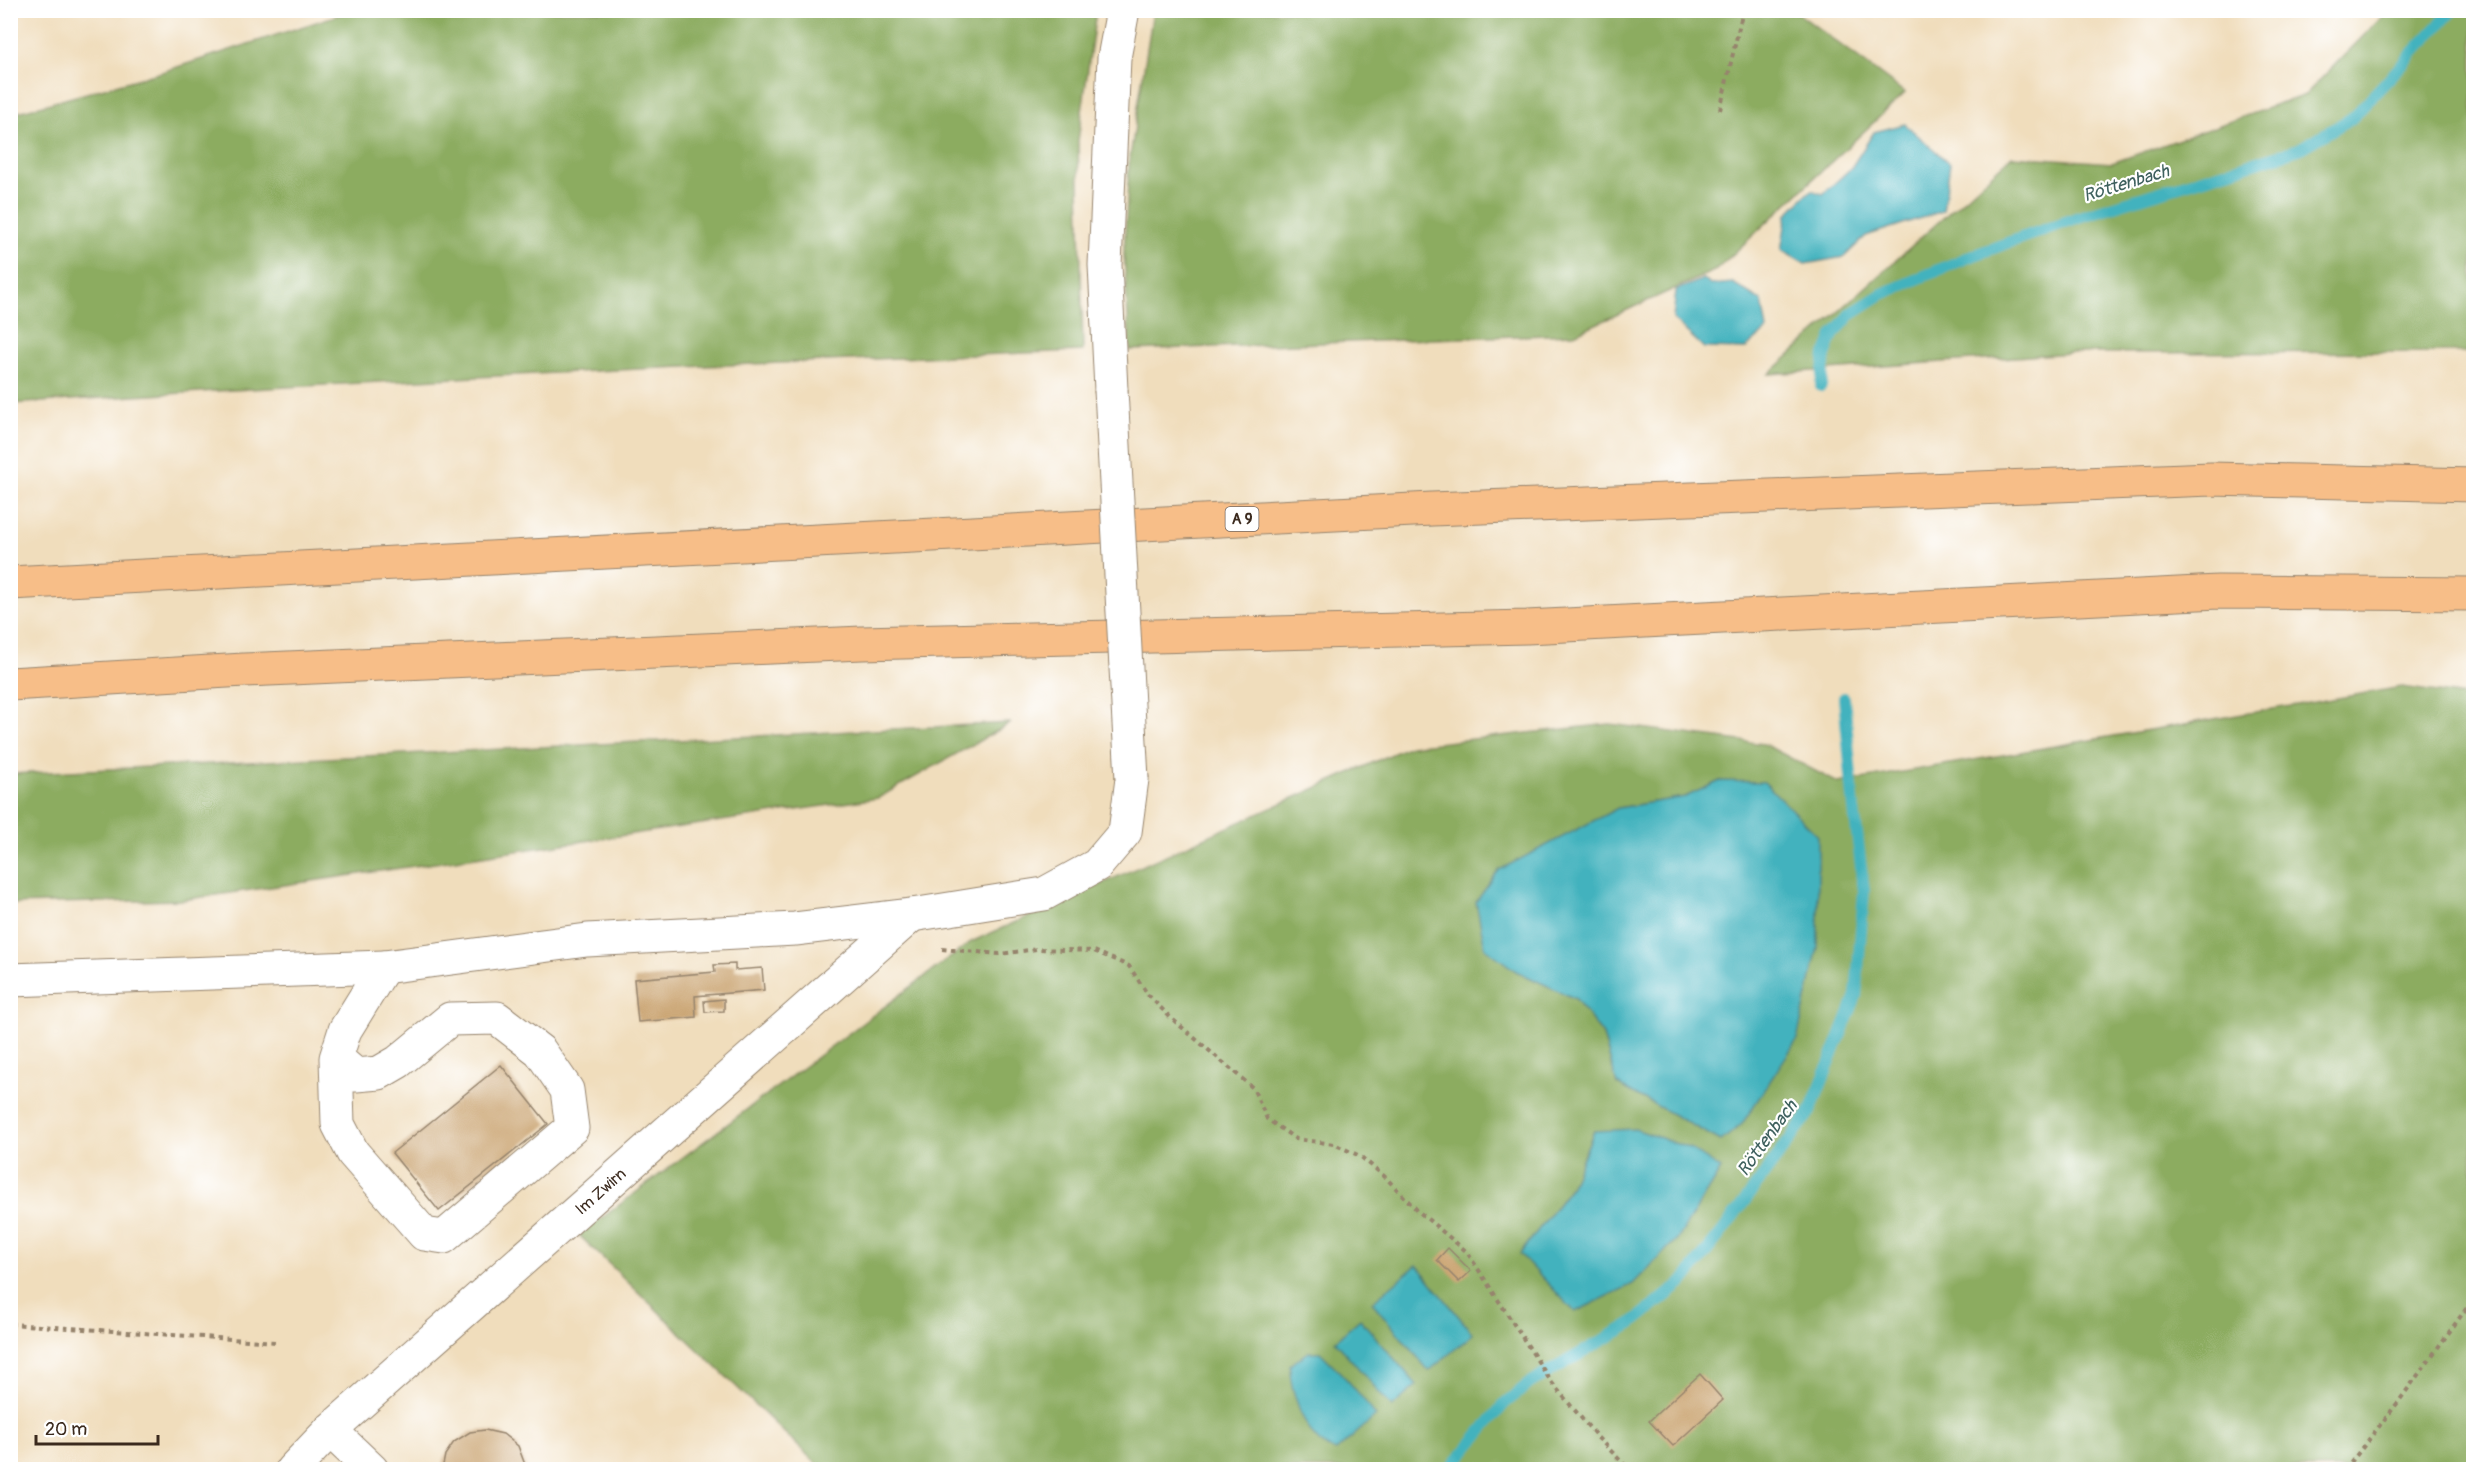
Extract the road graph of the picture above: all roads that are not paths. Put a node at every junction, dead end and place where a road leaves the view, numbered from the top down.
1 (1123, 10) edge
2 (2474, 484) edge
3 (10, 583) edge
4 (2474, 594) edge
5 (10, 684) edge
6 (912, 915) junction
7 (384, 967) junction
8 (10, 980) edge
9 (336, 1058) junction
10 (330, 1430) junction
11 (292, 1470) edge
12 (372, 1470) edge

1 - 6 street, bridge
2 - 3 highway, A 9
4 - 5 highway
6 - 7 street
6 - 10 street, Im Zwirn
7 - 8 street
7 - 9 street
9 - 9 street
10 - 11 street, Im Zwirn
10 - 12 street

